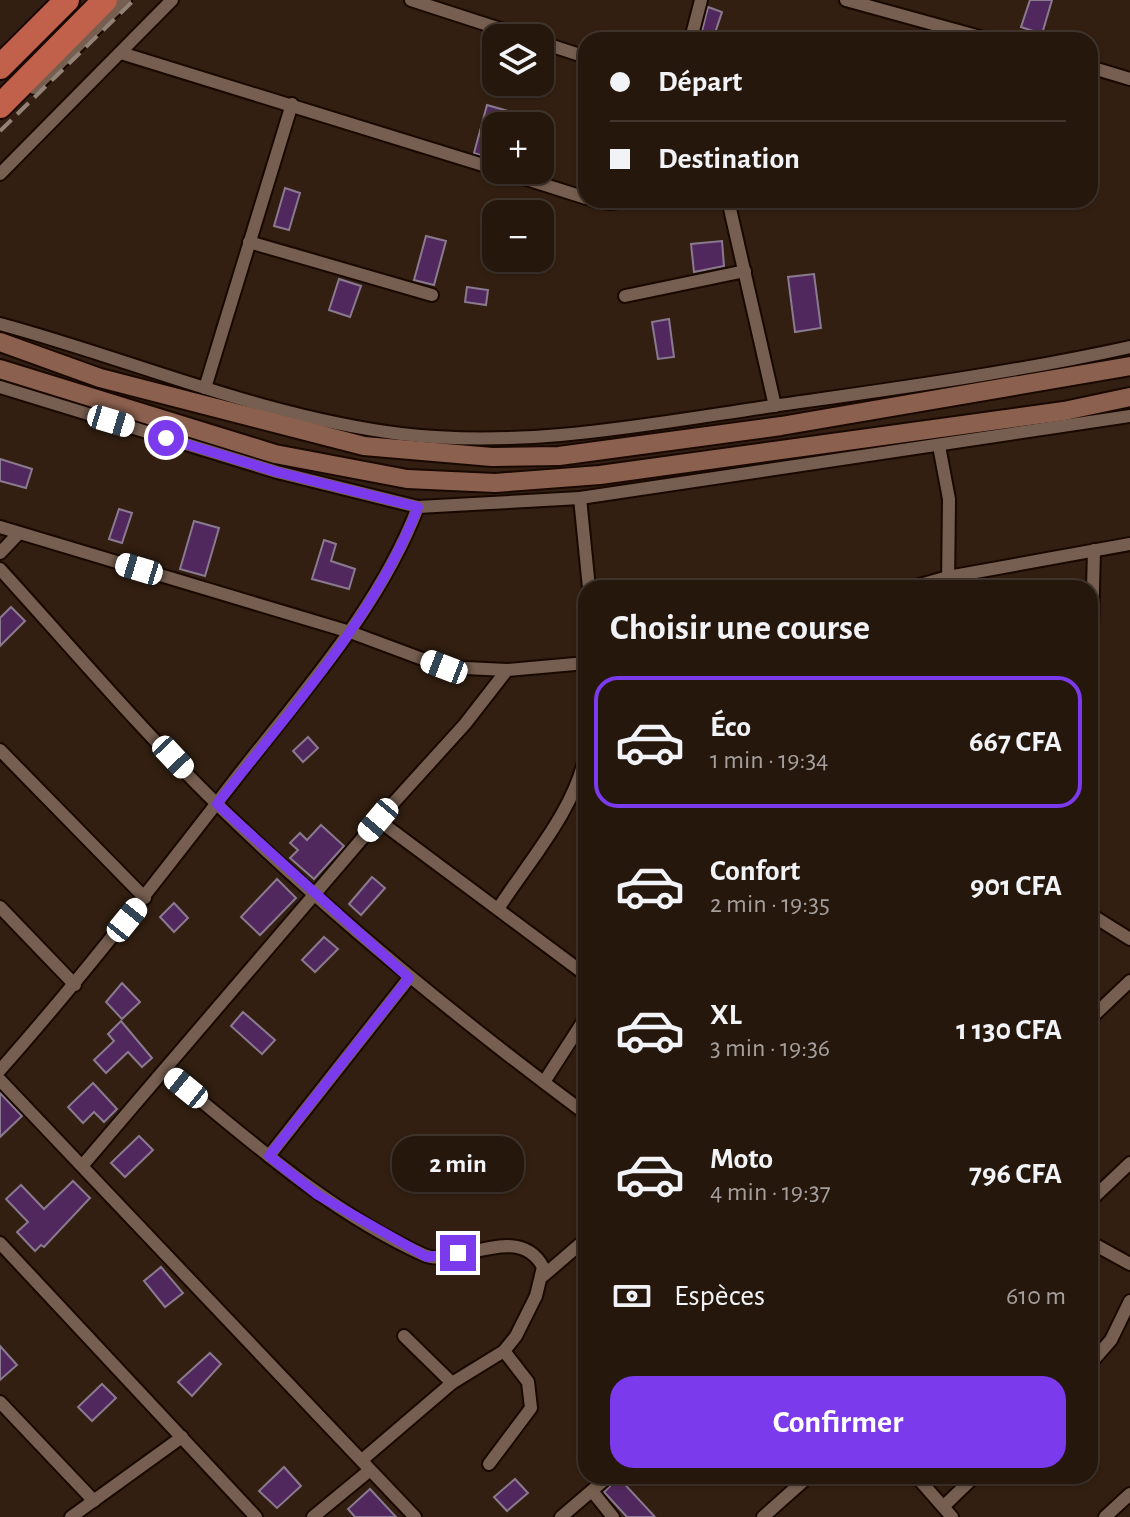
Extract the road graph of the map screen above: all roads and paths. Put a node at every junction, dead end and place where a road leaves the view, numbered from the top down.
1 (67, 0) edge
2 (105, 0) edge
3 (125, 0) edge
4 (172, 0) edge
5 (411, 0) edge
6 (701, 0) edge
7 (846, 0) edge
8 (485, 24) edge
9 (693, 32) edge
10 (962, 32) edge
11 (554, 47) edge
12 (121, 53) junction
13 (578, 54) edge
14 (0, 67) edge
15 (1098, 69) edge
16 (1130, 79) edge
17 (292, 104) junction
18 (0, 106) edge
19 (0, 121) edge
20 (482, 165) edge
21 (0, 174) edge
22 (542, 184) edge
23 (578, 195) edge
24 (730, 208) edge
25 (249, 242) junction
26 (745, 271) junction
27 (432, 295) dead end
28 (625, 296) dead end
29 (0, 324) edge
30 (0, 342) edge
31 (1130, 347) edge
32 (1130, 366) edge
33 (2, 378) edge
34 (205, 388) junction
35 (1130, 397) edge
36 (775, 406) junction
37 (1130, 416) edge
38 (939, 446) junction
39 (580, 498) junction
40 (418, 507) junction
41 (0, 527) edge
42 (19, 533) junction
43 (1130, 544) edge
44 (1094, 550) junction
45 (0, 553) edge
46 (0, 569) edge
47 (588, 580) edge
48 (948, 580) edge
49 (957, 580) edge
50 (1093, 580) edge
51 (350, 632) junction
52 (578, 664) edge
53 (507, 670) junction
54 (0, 750) edge
55 (578, 782) edge
56 (217, 804) junction
57 (378, 820) junction
58 (314, 895) junction
59 (145, 898) junction
60 (0, 907) edge
61 (498, 909) junction
62 (1098, 919) edge
63 (1130, 939) edge
64 (578, 969) edge
65 (409, 978) junction
66 (1130, 981) edge
67 (75, 985) junction
68 (1098, 1011) edge
69 (578, 1029) edge
70 (0, 1070) edge
71 (165, 1071) junction
72 (0, 1080) edge
73 (544, 1082) junction
74 (578, 1108) edge
75 (269, 1156) junction
76 (1130, 1163) edge
77 (82, 1166) junction
78 (1098, 1193) edge
79 (0, 1243) edge
80 (578, 1246) edge
81 (1098, 1246) edge
82 (1130, 1264) edge
83 (543, 1276) junction
84 (1130, 1301) edge
85 (404, 1336) dead end
86 (504, 1351) junction
87 (1098, 1355) edge
88 (452, 1383) junction
89 (0, 1402) edge
90 (182, 1437) junction
91 (489, 1464) dead end
92 (366, 1465) junction
93 (600, 1484) edge
94 (801, 1484) edge
95 (923, 1484) edge
96 (969, 1484) edge
97 (592, 1491) junction
98 (1130, 1494) edge
99 (94, 1501) junction
100 (948, 1512) edge
101 (767, 1516) edge
102 (71, 1517) edge
103 (256, 1517) edge
104 (313, 1517) edge
105 (415, 1517) edge
106 (561, 1517) edge
107 (613, 1517) edge
108 (1105, 1517) edge

1 - 14 highway
2 - 18 highway
3 - 19 street
4 - 12 street
5 - 8 street
6 - 9 street
7 - 10 street
11 - 13 street
12 - 17 street
12 - 21 street
15 - 16 street
17 - 20 street
17 - 25 street
22 - 23 street
24 - 26 street
25 - 27 street
25 - 34 street
26 - 28 street
26 - 36 street
29 - 34 street
30 - 32 street
31 - 36 street
33 - 35 street
33 - 40 street
34 - 36 street
37 - 38 street
38 - 39 street
38 - 48 street
39 - 40 street
39 - 47 street
40 - 51 street
41 - 42 street
42 - 45 street
42 - 51 street
43 - 44 street
44 - 49 street
44 - 50 street
46 - 56 street
51 - 53 street
51 - 56 street
52 - 53 street
53 - 57 street
54 - 59 street
55 - 61 street
56 - 58 street
56 - 59 street
57 - 58 street
57 - 61 street
58 - 65 street
58 - 71 street
59 - 67 street
60 - 67 street
61 - 64 street
62 - 63 street
65 - 73 street
65 - 75 street
66 - 68 street
67 - 70 street
69 - 73 street
71 - 75 street
71 - 77 street
72 - 77 street
73 - 74 street
75 - 83 street
76 - 78 street
77 - 92 street
79 - 90 street
80 - 83 street
81 - 82 street
83 - 86 street
84 - 87 street
85 - 88 street
86 - 88 street
86 - 91 street
88 - 92 street
89 - 99 street
90 - 99 street
90 - 103 street
92 - 104 street
92 - 105 street
93 - 97 street
94 - 101 street
95 - 100 street
96 - 100 street
97 - 106 street
97 - 107 street
98 - 108 street
99 - 102 street

